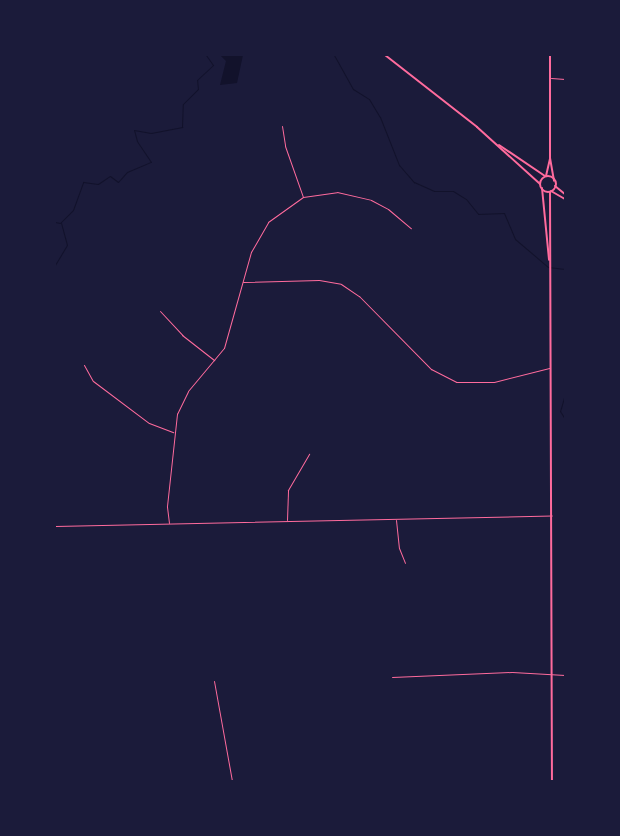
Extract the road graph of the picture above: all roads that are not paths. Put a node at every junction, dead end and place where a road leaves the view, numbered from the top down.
1 (385, 55) edge
2 (550, 55) edge
3 (550, 78) junction
4 (565, 79) edge
5 (282, 126) dead end
6 (493, 140) junction
7 (550, 158) junction
8 (546, 176) junction
9 (554, 181) junction
10 (540, 184) junction
11 (555, 186) junction
12 (542, 188) junction
13 (551, 192) junction
14 (565, 194) edge
15 (303, 197) junction
16 (565, 199) edge
17 (411, 228) dead end
18 (550, 263) junction
19 (243, 282) junction
20 (160, 311) dead end
21 (215, 361) junction
22 (84, 365) dead end
23 (549, 368) junction
24 (173, 432) junction
25 (310, 454) dead end
26 (552, 516) junction
27 (396, 519) junction
28 (287, 520) junction
29 (169, 524) junction
30 (55, 526) edge
31 (405, 563) dead end
32 (551, 674) junction
33 (565, 675) edge
34 (392, 677) dead end
35 (214, 682) dead end
36 (232, 781) edge
37 (552, 781) edge

1 - 6 main road
2 - 3 main road
3 - 4 street
3 - 7 main road
5 - 15 street
6 - 8 main road
6 - 10 main road
7 - 8 main road
7 - 9 main road
8 - 9 main road
8 - 10 main road
9 - 11 main road
10 - 12 main road
11 - 13 main road
11 - 14 main road
12 - 13 main road
12 - 18 main road
13 - 16 main road
13 - 18 main road
15 - 17 street
15 - 19 street
18 - 23 main road
19 - 21 street
19 - 23 street
20 - 21 street
21 - 24 street
22 - 24 street
23 - 26 main road
24 - 29 street
25 - 28 street
26 - 27 street
26 - 32 main road
27 - 28 street
27 - 31 street
28 - 29 street
29 - 30 street
32 - 33 street
32 - 34 street
32 - 37 main road
35 - 36 street

